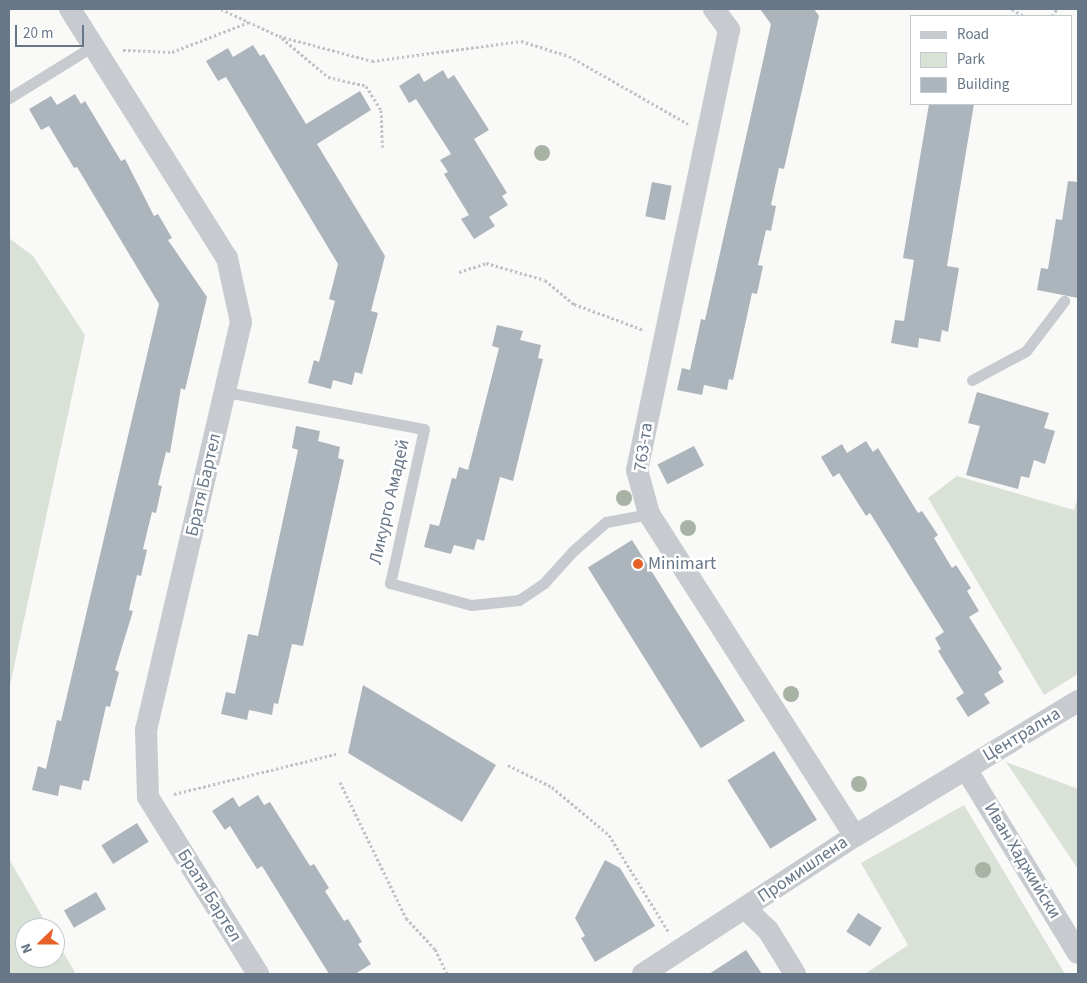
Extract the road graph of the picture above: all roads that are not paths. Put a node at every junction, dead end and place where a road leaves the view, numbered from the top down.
1 (70, 9) edge
2 (714, 9) edge
3 (93, 46) junction
4 (9, 98) edge
5 (1064, 301) dead end
6 (972, 380) dead end
7 (226, 392) junction
8 (649, 514) junction
9 (1078, 701) edge
10 (966, 768) junction
11 (855, 836) junction
12 (746, 909) junction
13 (1078, 953) edge
14 (258, 974) edge
15 (643, 974) edge
16 (795, 974) edge

1 - 3 street, Братя Бартел
2 - 8 street, 763-та
3 - 4 lane
3 - 7 street, Братя Бартел
5 - 6 lane
7 - 8 lane, Ликурго Амадей
7 - 14 street, Братя Бартел
8 - 11 street, 763-та
9 - 10 street, Централна
10 - 11 street, Промишлена
10 - 13 street, Иван Хаджийски
11 - 12 street, Промишлена
12 - 15 street, Промишлена
12 - 16 street

